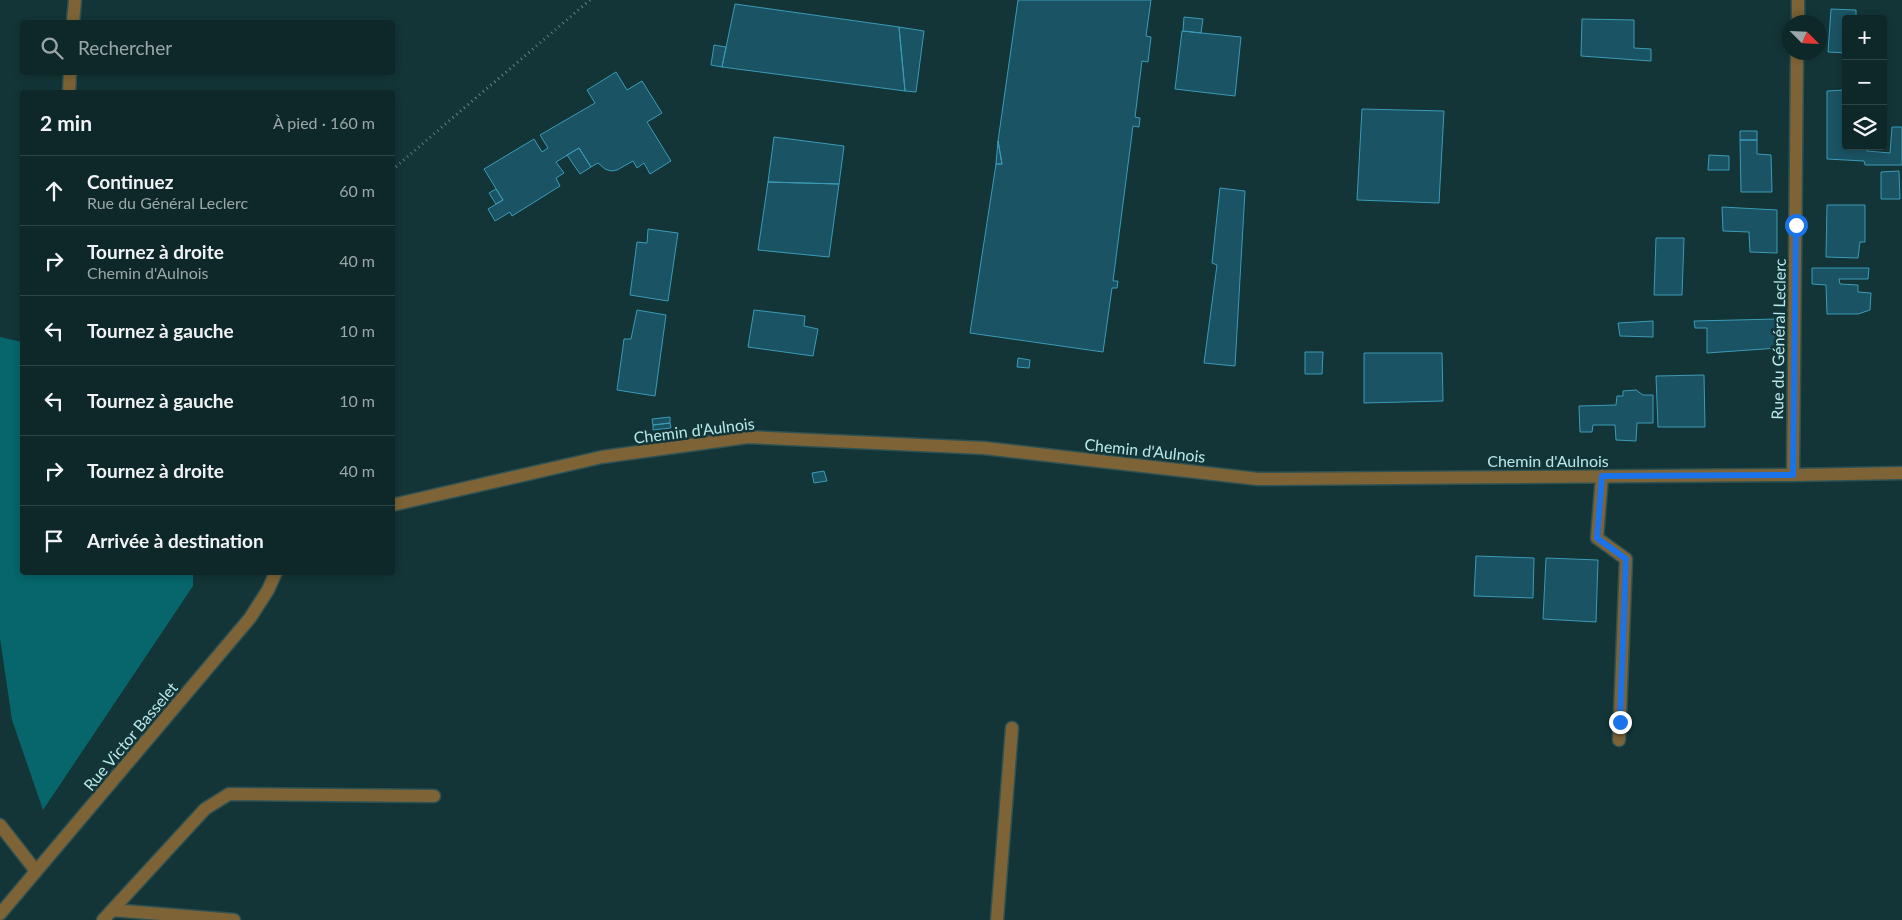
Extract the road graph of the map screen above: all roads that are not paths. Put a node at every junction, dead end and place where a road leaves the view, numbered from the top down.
1 (75, 0) edge
2 (1798, 0) edge
3 (1798, 15) edge
4 (73, 20) edge
5 (1797, 60) edge
6 (70, 75) edge
7 (69, 90) edge
8 (1902, 472) edge
9 (1793, 475) junction
10 (1602, 476) junction
11 (395, 504) edge
12 (275, 575) edge
13 (1012, 728) dead end
14 (1619, 740) dead end
15 (434, 796) dead end
16 (0, 825) edge
17 (36, 871) junction
18 (112, 910) junction
19 (0, 914) edge
20 (103, 920) edge
21 (234, 920) edge
22 (997, 920) edge

1 - 4 street
2 - 3 street
5 - 9 street, Rue du Général Leclerc
6 - 7 street
8 - 9 street, Chemin d'Aulnois
9 - 10 street, Chemin d'Aulnois
10 - 11 street, Chemin d'Aulnois
10 - 14 street
12 - 17 street, Rue Victor Basselet
13 - 22 street
15 - 18 street
16 - 17 street
17 - 19 street, Rue Victor Basselet
18 - 20 street
18 - 21 street

